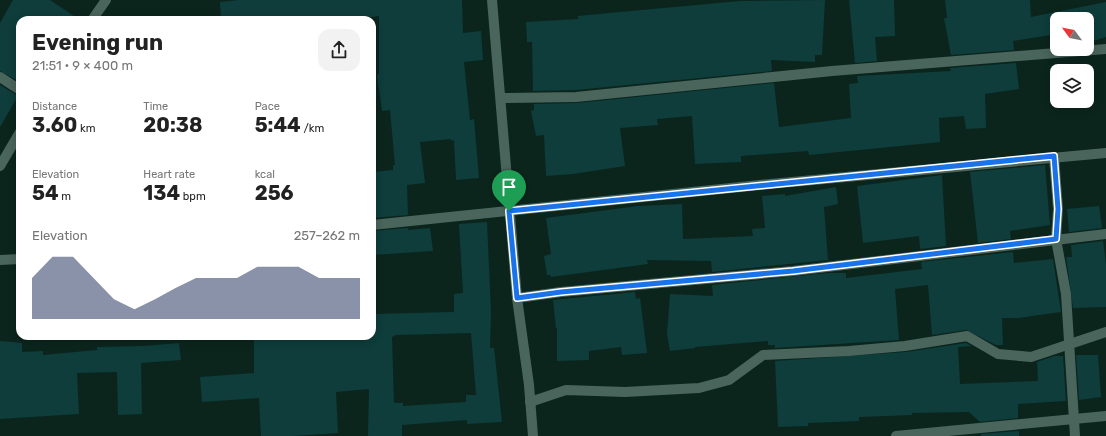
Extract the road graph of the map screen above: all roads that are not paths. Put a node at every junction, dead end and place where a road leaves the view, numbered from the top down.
1 (106, 0) edge
2 (492, 0) edge
3 (95, 16) edge
4 (1106, 49) edge
5 (0, 77) edge
6 (16, 87) edge
7 (501, 98) junction
8 (16, 139) edge
9 (1106, 153) edge
10 (1054, 156) junction
11 (0, 166) edge
12 (509, 211) junction
13 (376, 225) edge
14 (1106, 234) edge
15 (1056, 239) junction
16 (16, 259) edge
17 (0, 260) edge
18 (517, 298) junction
19 (1106, 332) edge
20 (1070, 344) junction
21 (530, 402) junction
22 (1106, 416) edge
23 (1073, 419) junction
24 (533, 436) edge
25 (896, 436) edge
26 (1075, 436) edge

1 - 3 street
2 - 7 street
4 - 7 street
5 - 6 street
7 - 12 street
8 - 11 street
9 - 10 street
10 - 12 street
10 - 15 street
12 - 13 street
12 - 18 street
14 - 15 street
15 - 18 street
15 - 20 street
16 - 17 street
18 - 21 street
19 - 20 street
20 - 21 street
20 - 23 street
21 - 24 street
22 - 23 street
23 - 25 street
23 - 26 street

